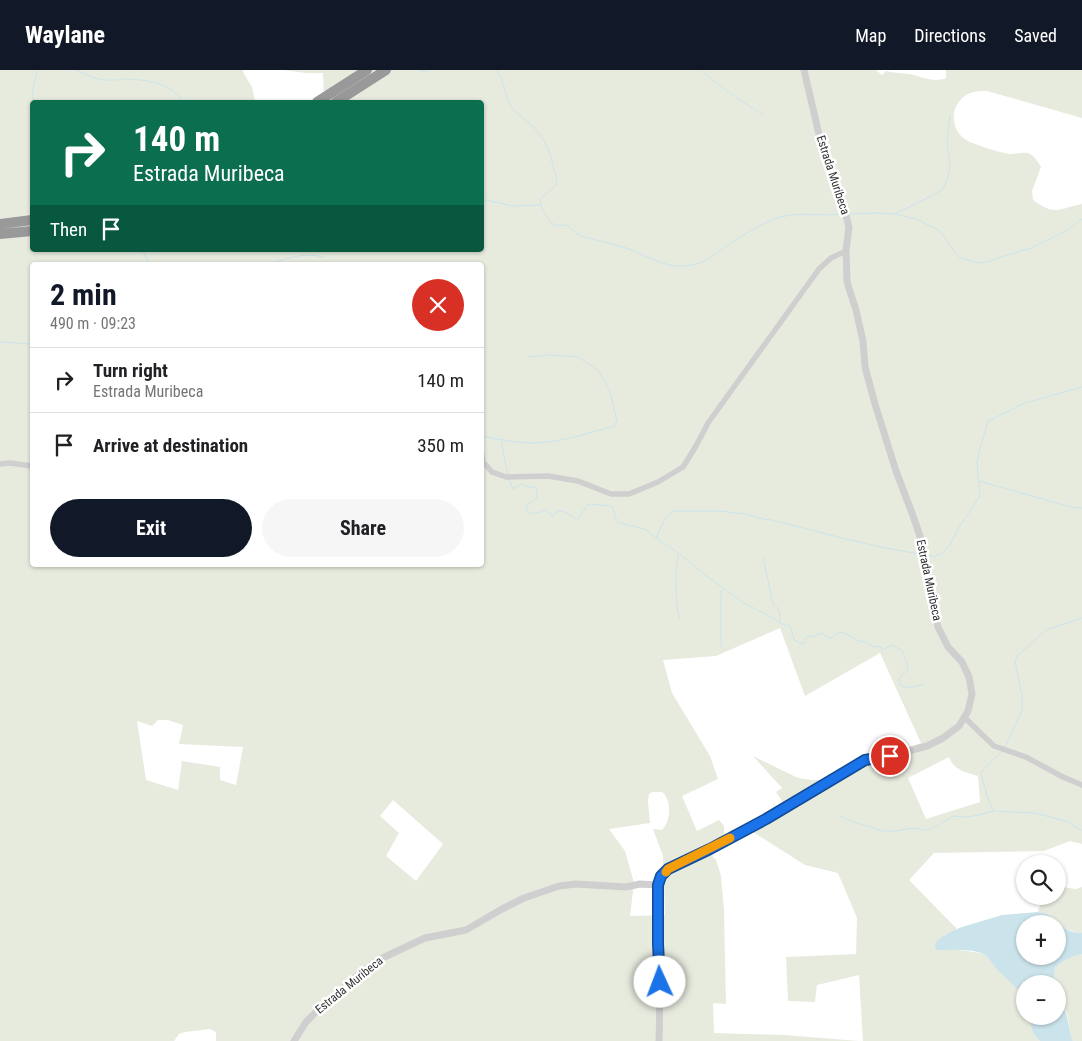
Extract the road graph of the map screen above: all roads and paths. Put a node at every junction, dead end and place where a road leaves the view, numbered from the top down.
1 (367, 70) edge
2 (386, 70) edge
3 (804, 70) edge
4 (320, 100) edge
5 (339, 100) edge
6 (30, 220) edge
7 (0, 224) edge
8 (30, 231) edge
9 (0, 234) edge
10 (846, 251) junction
11 (484, 463) edge
12 (0, 464) edge
13 (30, 466) edge
14 (964, 717) junction
15 (1082, 785) edge
16 (658, 885) junction
17 (294, 1041) edge
18 (659, 1041) edge

1 - 4 highway
2 - 5 highway
3 - 10 street, Estrada Muribeca
6 - 7 highway
8 - 9 highway
10 - 11 street
10 - 14 street, Estrada Muribeca
12 - 13 street
14 - 15 street
14 - 16 street, Estrada Muribeca
16 - 17 street, Estrada Muribeca
16 - 18 street

